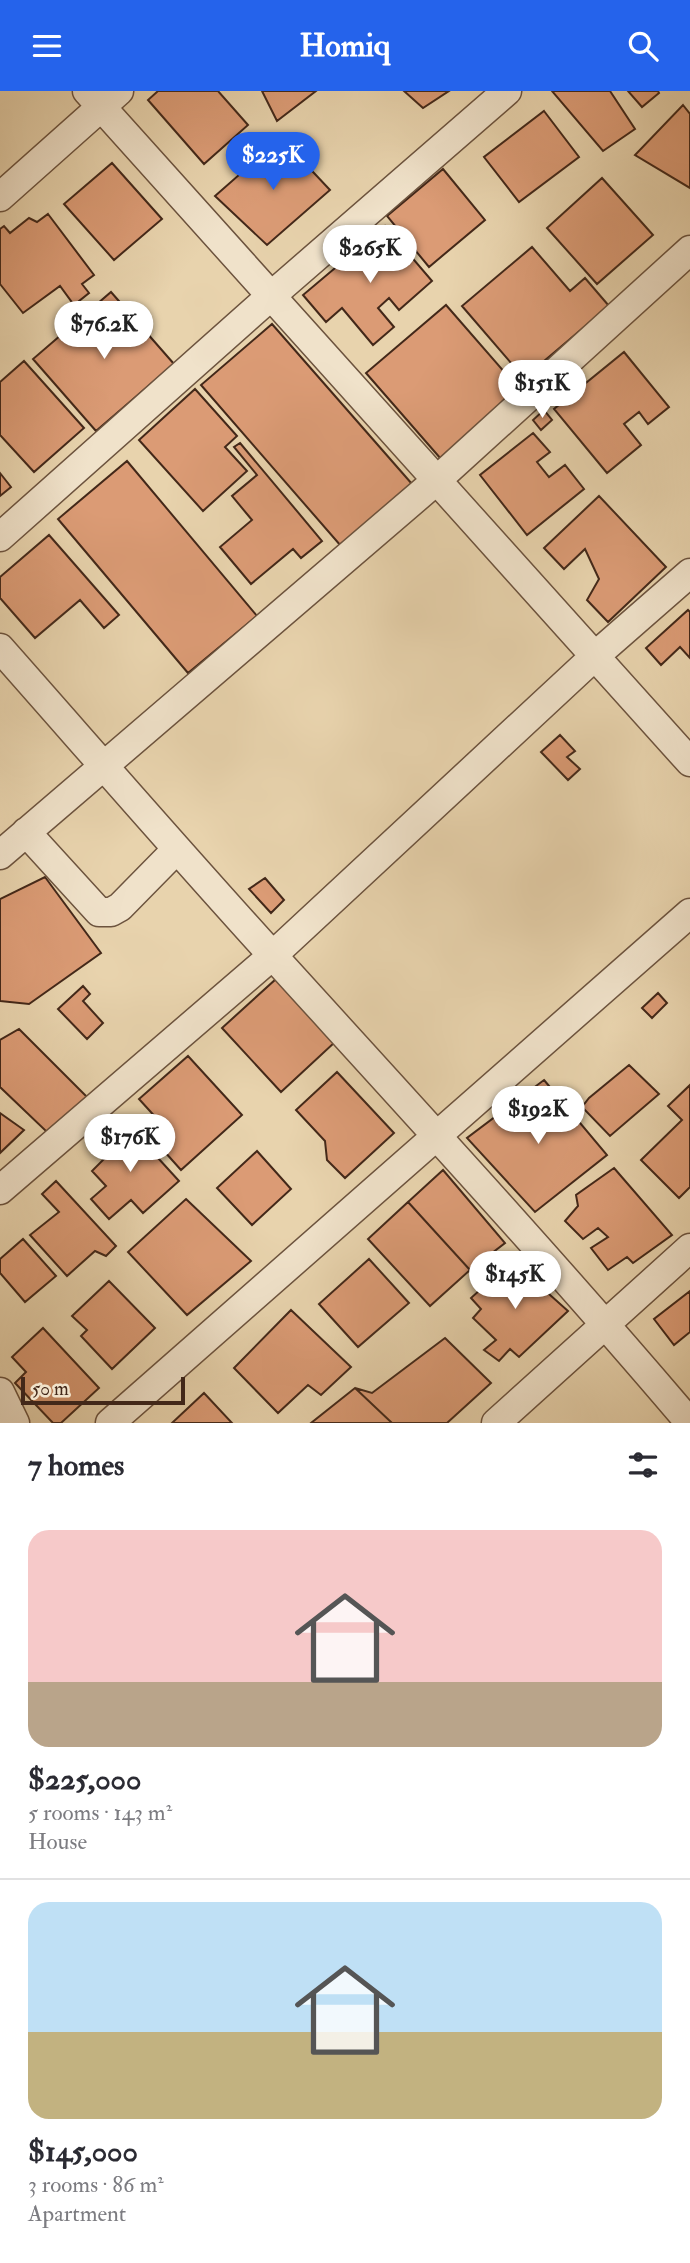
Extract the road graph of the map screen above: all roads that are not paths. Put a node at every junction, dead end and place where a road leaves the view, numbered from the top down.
1 (507, 91) edge
2 (103, 96) edge
3 (0, 197) edge
4 (690, 250) edge
5 (271, 296) junction
6 (437, 480) junction
7 (0, 537) edge
8 (690, 573) edge
9 (0, 648) edge
10 (595, 656) junction
11 (690, 762) edge
12 (103, 765) junction
13 (26, 832) junction
14 (177, 849) junction
15 (0, 855) edge
16 (690, 913) edge
17 (272, 956) junction
18 (438, 1136) junction
19 (0, 1190) edge
20 (690, 1248) edge
21 (605, 1323) junction
22 (0, 1392) edge
23 (15, 1423) edge
24 (110, 1423) edge
25 (496, 1423) edge
26 (690, 1423) edge

1 - 5 street
2 - 3 street
2 - 5 street
4 - 6 street
5 - 6 street
5 - 7 street
6 - 10 street
6 - 12 street
8 - 10 street
9 - 12 street
10 - 11 street
10 - 17 street
12 - 13 street
12 - 14 street
13 - 14 street
13 - 15 street
14 - 17 street
16 - 18 street
17 - 18 street
17 - 19 street
18 - 21 street
18 - 24 street
20 - 21 street
21 - 25 street
21 - 26 street
22 - 23 street

